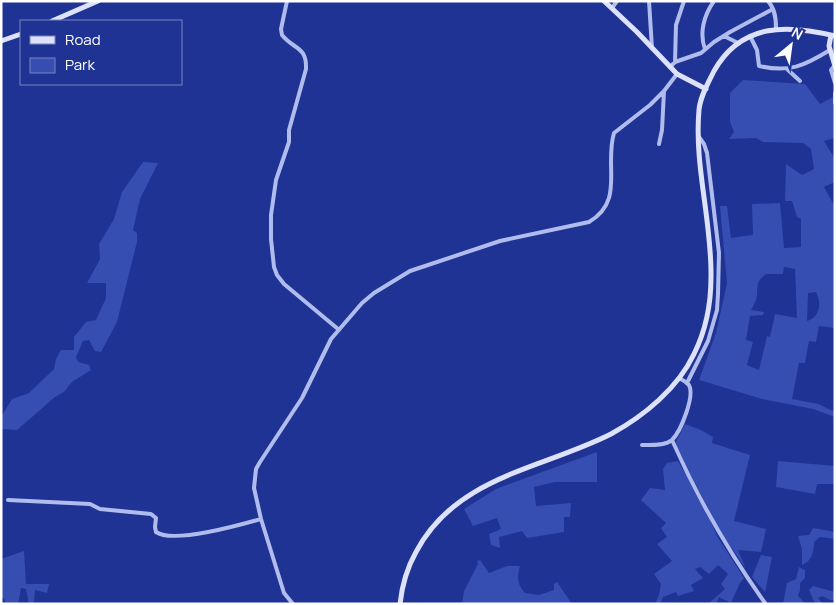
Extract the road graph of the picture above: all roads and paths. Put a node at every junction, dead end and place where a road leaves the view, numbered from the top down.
1 (98, 1) edge
2 (287, 1) edge
3 (604, 1) edge
4 (617, 1) edge
5 (649, 1) edge
6 (684, 1) edge
7 (714, 1) edge
8 (768, 1) edge
9 (612, 8) junction
10 (773, 9) junction
11 (54, 20) edge
12 (776, 28) junction
13 (20, 34) edge
14 (833, 35) edge
15 (724, 36) junction
16 (750, 36) junction
17 (1, 41) edge
18 (738, 43) junction
19 (652, 48) junction
20 (705, 49) junction
21 (830, 50) junction
22 (675, 62) junction
23 (835, 66) edge
24 (670, 67) junction
25 (788, 70) junction
26 (677, 74) junction
27 (800, 82) dead end
28 (835, 83) edge
29 (706, 89) junction
30 (664, 91) junction
31 (835, 93) edge
32 (835, 102) edge
33 (699, 137) junction
34 (659, 144) dead end
35 (338, 329) junction
36 (679, 378) junction
37 (687, 383) junction
38 (672, 440) junction
39 (642, 444) dead end
40 (8, 500) dead end
41 (261, 519) junction
42 (765, 603) edge
43 (293, 604) edge
44 (400, 604) edge

1 - 11 main road
2 - 35 street
3 - 9 main road
4 - 9 street
5 - 19 street
6 - 22 street
7 - 20 street
8 - 10 street
9 - 19 main road
10 - 12 street
10 - 15 street
12 - 14 main road
12 - 16 main road
13 - 17 main road
14 - 21 main road
15 - 18 street
15 - 20 street
16 - 18 main road
16 - 25 street
18 - 29 main road
19 - 24 main road
20 - 22 street
21 - 23 main road
21 - 25 street
22 - 24 street
23 - 28 street
24 - 26 main road
25 - 27 street
26 - 29 main road
26 - 30 street
29 - 33 main road
30 - 34 street
30 - 35 street
31 - 32 street
33 - 36 main road
33 - 37 street
35 - 41 street
36 - 37 street
36 - 44 main road
37 - 38 street
38 - 39 street
38 - 42 street
40 - 41 street
41 - 43 street

